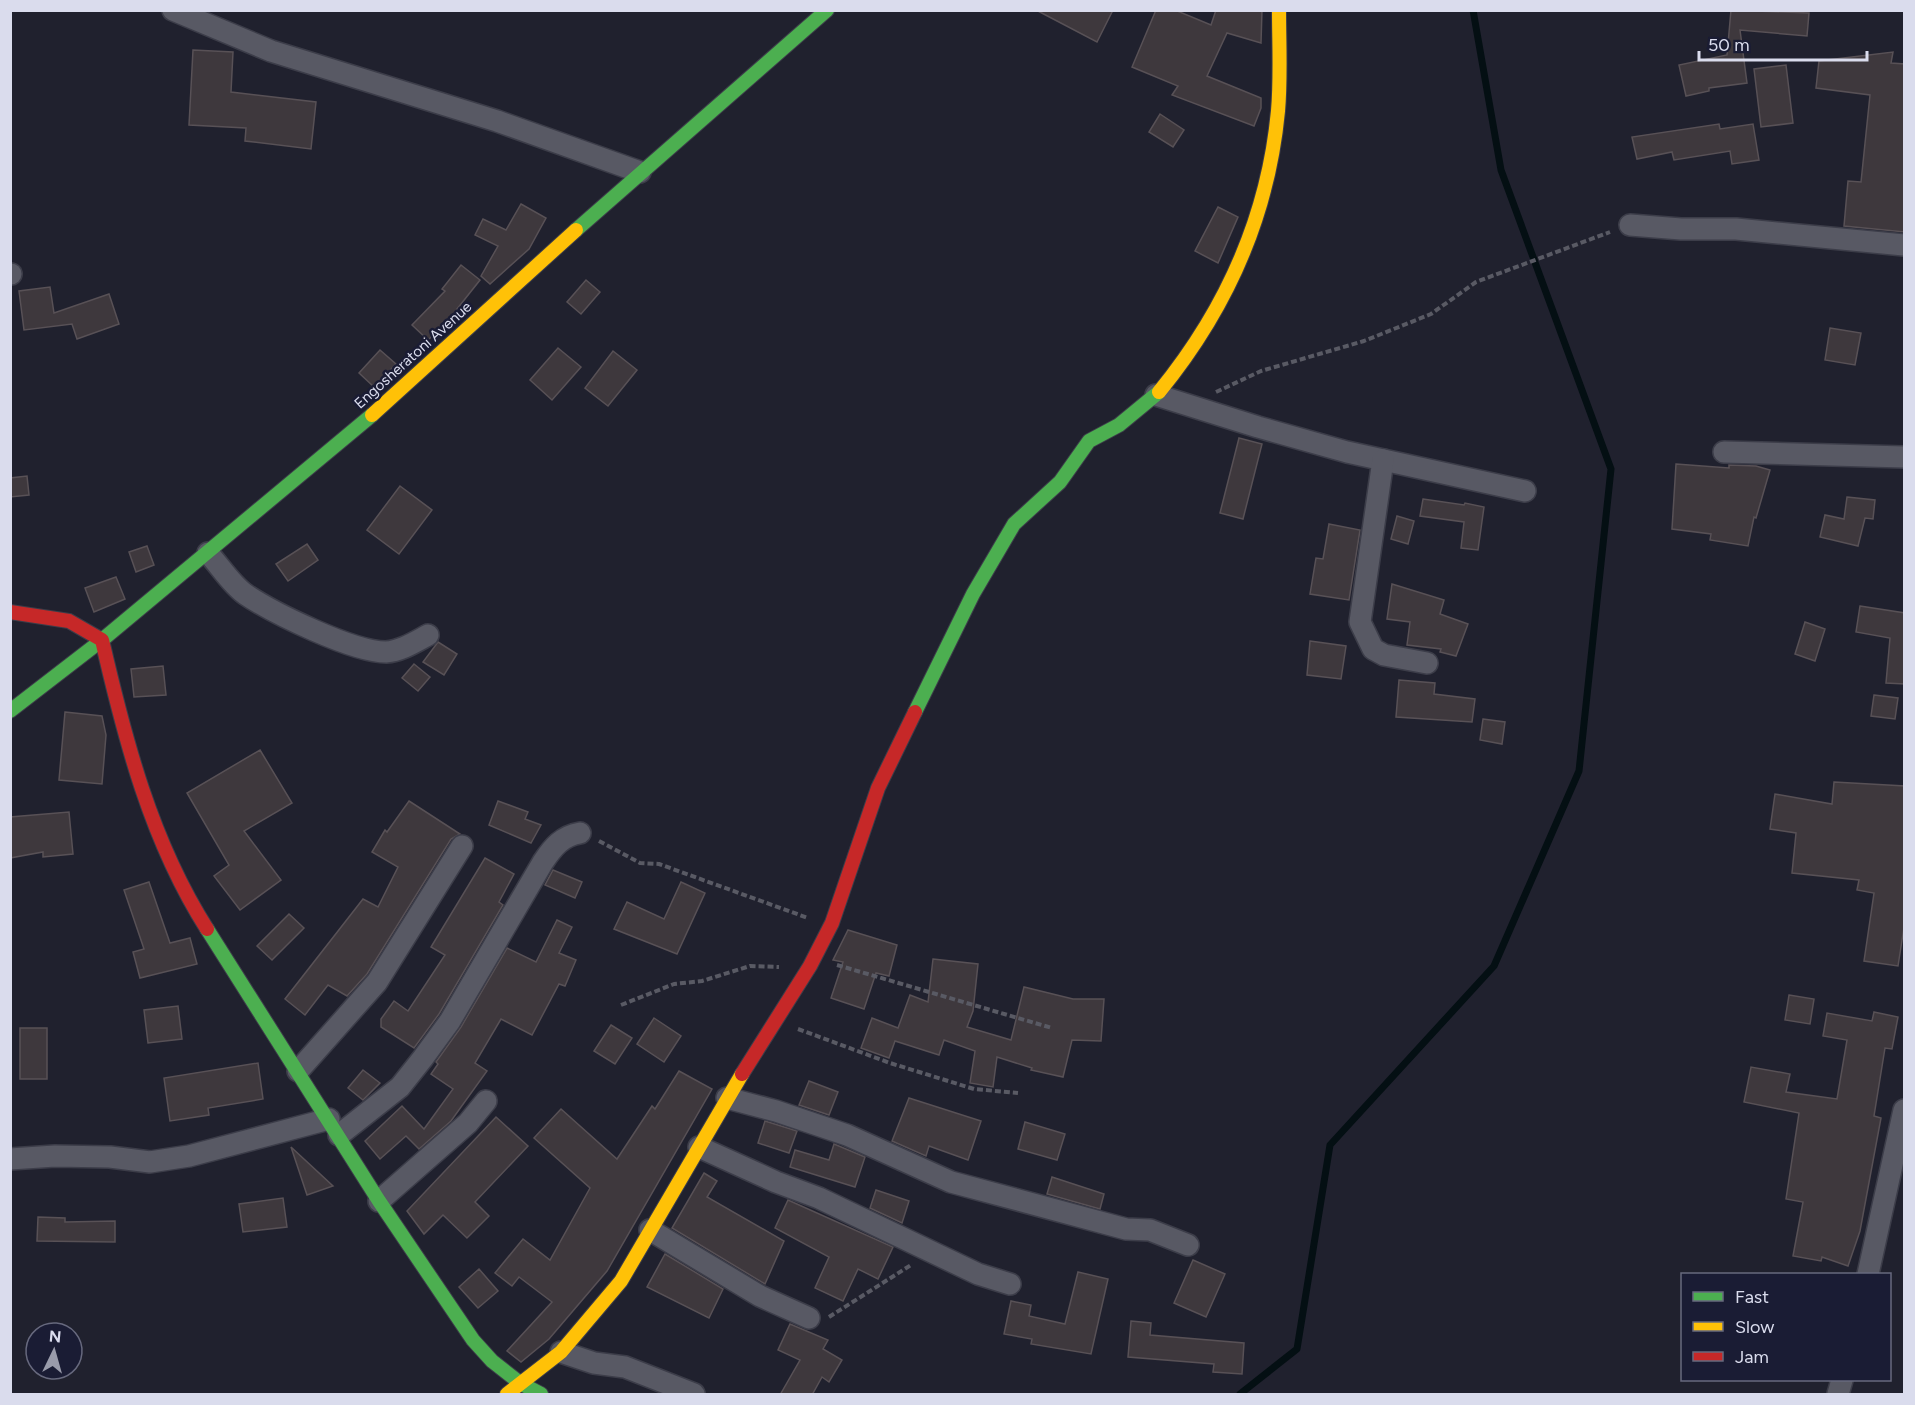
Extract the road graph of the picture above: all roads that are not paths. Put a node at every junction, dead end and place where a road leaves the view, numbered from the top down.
1 (173, 10) edge
2 (827, 10) edge
3 (1279, 10) edge
4 (640, 171) junction
5 (1630, 225) road end
6 (1905, 245) edge
7 (1156, 394) junction
8 (1724, 452) dead end
9 (1905, 457) edge
10 (1383, 460) junction
11 (1525, 491) dead end
12 (208, 553) junction
13 (10, 612) edge
14 (428, 634) dead end
15 (102, 640) junction
16 (1427, 663) dead end
17 (10, 711) edge
18 (579, 833) road end
19 (462, 846) dead end
20 (298, 1071) junction
21 (727, 1098) junction
22 (486, 1101) dead end
23 (1905, 1110) edge
24 (334, 1127) junction
25 (699, 1147) junction
26 (10, 1159) edge
27 (379, 1201) junction
28 (650, 1230) junction
29 (1188, 1245) dead end
30 (1868, 1273) edge
31 (1010, 1284) dead end
32 (809, 1318) road end
33 (561, 1352) junction
34 (520, 1383) junction
35 (507, 1395) edge
36 (541, 1395) edge
37 (694, 1395) edge

1 - 4 street
2 - 4 street, Engosheratoni Avenue
3 - 7 street
4 - 12 street, Engosheratoni Avenue
5 - 6 street
7 - 10 street
7 - 21 street
8 - 9 street
10 - 11 street
10 - 16 street
12 - 14 street
12 - 15 street, Engosheratoni Avenue
13 - 15 street
15 - 17 street, Engosheratoni Avenue
15 - 20 street
18 - 24 street
19 - 20 street
20 - 24 street
21 - 25 street
21 - 29 street
22 - 27 street
23 - 30 street
24 - 26 street
24 - 27 street
25 - 28 street
25 - 31 street
27 - 34 street
28 - 32 street
28 - 33 street
33 - 34 street
33 - 37 street
34 - 35 street
34 - 36 street

